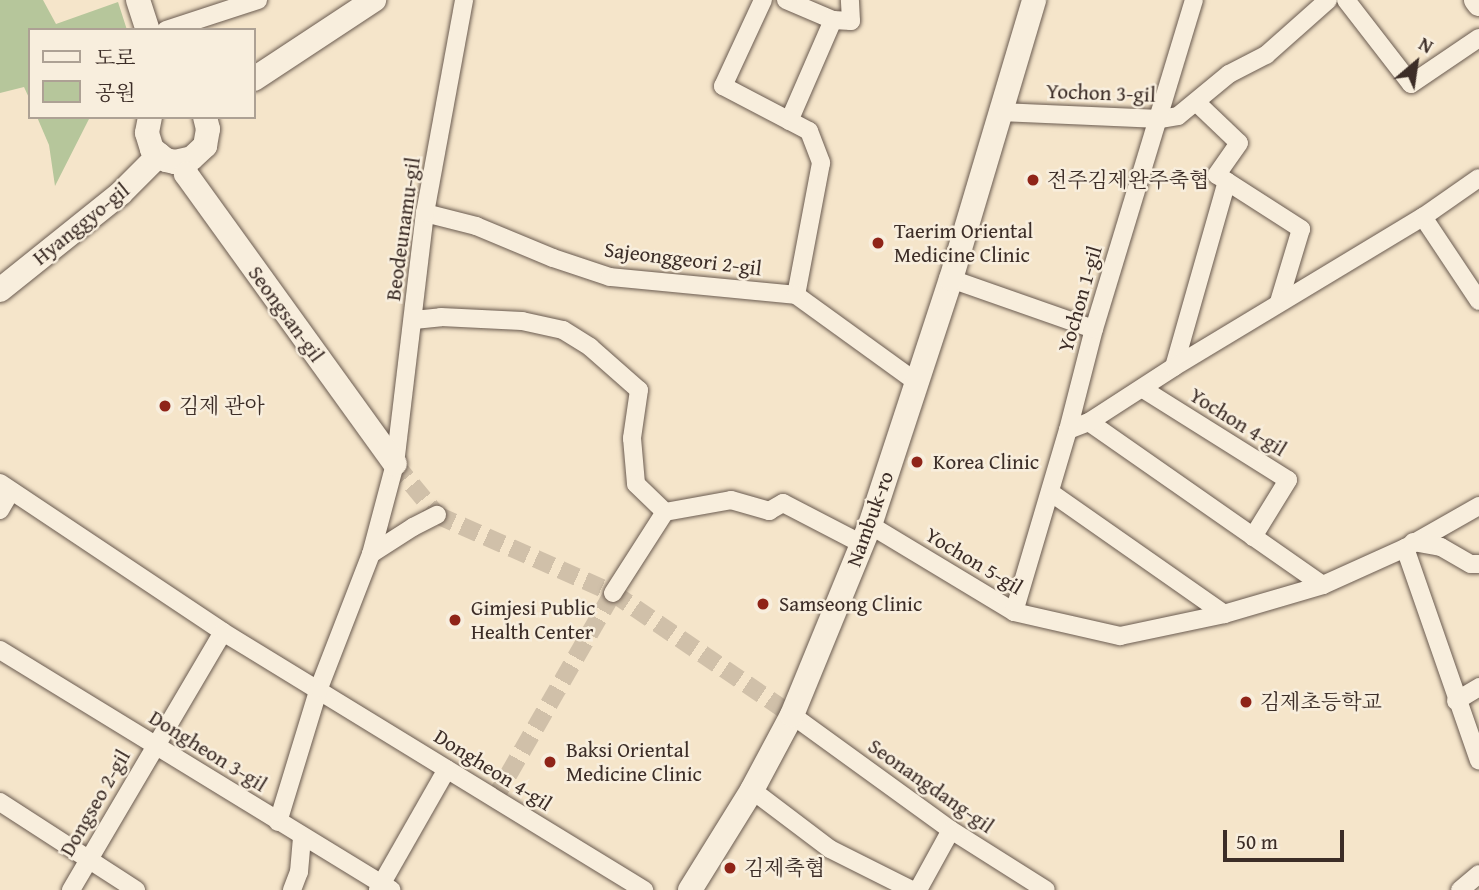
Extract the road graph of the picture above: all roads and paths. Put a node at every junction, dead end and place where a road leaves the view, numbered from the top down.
1 (138, 0) edge
2 (258, 0) edge
3 (374, 0) edge
4 (464, 0) edge
5 (763, 0) edge
6 (786, 0) edge
7 (850, 0) edge
8 (1034, 0) edge
9 (1194, 0) edge
10 (1328, 0) edge
11 (1476, 0) edge
12 (1354, 2) edge
13 (1479, 4) edge
14 (833, 20) junction
15 (147, 28) edge
16 (172, 28) edge
17 (1479, 38) edge
18 (256, 78) edge
19 (1196, 102) junction
20 (1000, 112) junction
21 (1160, 118) junction
22 (150, 119) edge
23 (206, 119) edge
24 (789, 121) junction
25 (159, 155) junction
26 (184, 161) junction
27 (1222, 178) junction
28 (1479, 178) edge
29 (425, 213) junction
30 (1423, 217) junction
31 (951, 279) junction
32 (0, 289) edge
33 (796, 295) junction
34 (1479, 301) edge
35 (1279, 302) junction
36 (414, 320) junction
37 (1094, 329) junction
38 (1174, 367) junction
39 (916, 382) junction
40 (1143, 389) junction
41 (1089, 422) junction
42 (1068, 430) junction
43 (395, 464) junction
44 (6, 487) edge
45 (1050, 492) junction
46 (1479, 506) edge
47 (0, 509) edge
48 (665, 512) junction
49 (437, 515) dead end
50 (866, 535) junction
51 (1253, 537) junction
52 (1409, 545) junction
53 (371, 554) junction
54 (1479, 564) edge
55 (1324, 585) junction
56 (613, 593) tunnel mouth
57 (1014, 612) junction
58 (1224, 614) junction
59 (223, 632) junction
60 (0, 650) edge
61 (1479, 687) edge
62 (319, 688) junction
63 (1456, 701) junction
64 (792, 715) junction
65 (156, 745) junction
66 (1479, 761) edge
67 (447, 769) junction
68 (752, 790) junction
69 (0, 802) edge
70 (278, 822) junction
71 (951, 830) junction
72 (302, 836) junction
73 (90, 858) junction
74 (1479, 874) edge
75 (384, 888) edge
76 (71, 890) edge
77 (136, 890) edge
78 (292, 890) edge
79 (643, 890) edge
80 (690, 890) edge
81 (912, 890) edge
82 (918, 890) edge
83 (1046, 890) edge
84 (1460, 890) edge

1 - 15 main road
2 - 16 street
3 - 18 main road
4 - 29 street, Beodeunamu-gil
5 - 24 street
6 - 14 street
7 - 14 street
8 - 20 main road, Nambuk-ro
9 - 21 street, Yochon 1-gil
10 - 19 street, Yochon 3-gil
11 - 13 main road
12 - 17 street
14 - 24 street
19 - 21 street, Yochon 3-gil
19 - 27 street
20 - 21 street, Yochon 3-gil
20 - 31 main road, Nambuk-ro
21 - 37 street, Yochon 1-gil
22 - 25 main road
23 - 26 main road
24 - 33 street
25 - 26 main road
25 - 32 main road, Hyanggyo-gil
26 - 43 main road, Seongsan-gil
27 - 35 street
27 - 38 street, Yochon 4-gil
28 - 30 street, Yochon 4-gil
29 - 33 street, Sajeonggeori 2-gil
29 - 36 street, Beodeunamu-gil
30 - 34 street
30 - 35 street, Yochon 4-gil
31 - 37 street
31 - 39 main road, Nambuk-ro
33 - 39 street
35 - 38 street, Yochon 4-gil
36 - 43 street, Beodeunamu-gil
36 - 48 street
37 - 42 street, Yochon 1-gil
38 - 40 street, Yochon 4-gil
39 - 50 main road, Nambuk-ro
40 - 41 street, Yochon 4-gil
40 - 51 street, Yochon 4-gil
41 - 42 street, Yochon 4-gil
41 - 51 street
42 - 45 street, Yochon 1-gil
43 - 53 street
44 - 47 street
44 - 59 street, Dongheon 4-gil
45 - 57 street, Yochon 1-gil
45 - 58 street
46 - 52 street, Yochon 5-gil
48 - 50 street, Yochon 5-gil
48 - 56 street
49 - 53 street
50 - 57 street, Yochon 5-gil
50 - 64 main road, Nambuk-ro
51 - 55 street
52 - 54 street
52 - 55 street, Yochon 5-gil
52 - 63 street
53 - 62 street
55 - 58 street, Yochon 5-gil
57 - 58 street, Yochon 5-gil
59 - 62 street, Dongheon 4-gil
59 - 65 street, Dongseo 2-gil
60 - 65 street, Dongheon 3-gil
61 - 63 street
62 - 67 street, Dongheon 4-gil
62 - 70 street
63 - 66 street
64 - 68 main road, Nambuk-ro
64 - 71 street, Seonangdang-gil
65 - 70 street, Dongheon 3-gil
65 - 73 street, Dongseo 2-gil
67 - 75 street
67 - 79 street, Dongheon 4-gil
68 - 80 main road, Nambuk-ro
68 - 81 street
69 - 73 street
70 - 72 street, Dongheon 3-gil
71 - 82 street
71 - 83 street, Seonangdang-gil
72 - 75 street, Dongheon 3-gil
72 - 78 street
73 - 76 street, Dongseo 2-gil
73 - 77 street
74 - 84 street

